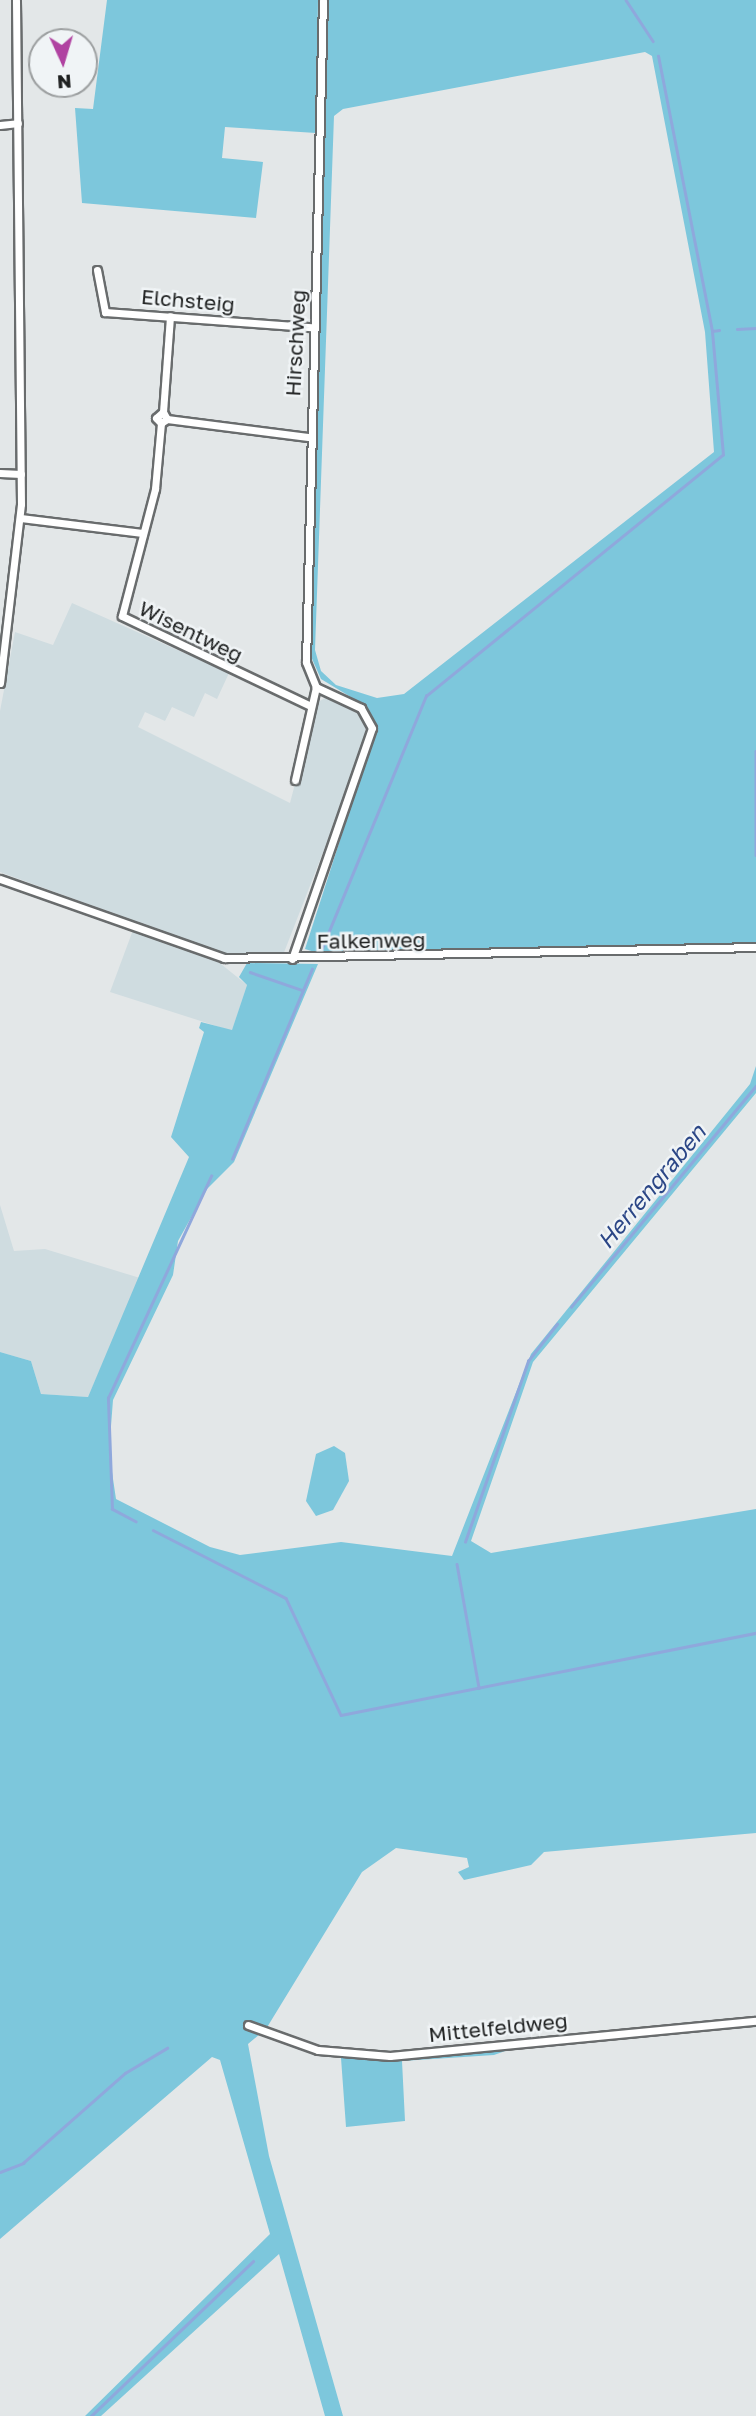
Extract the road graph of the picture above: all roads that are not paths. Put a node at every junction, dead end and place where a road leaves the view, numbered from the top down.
1 (16, 0) edge
2 (323, 0) edge
3 (18, 123) junction
4 (0, 125) edge
5 (97, 270) dead end
6 (170, 316) junction
7 (312, 327) junction
8 (164, 418) junction
9 (308, 437) junction
10 (0, 473) edge
11 (21, 474) junction
12 (20, 518) junction
13 (143, 533) junction
14 (0, 683) edge
15 (316, 687) junction
16 (311, 706) junction
17 (295, 780) dead end
18 (0, 879) edge
19 (756, 947) edge
20 (292, 959) junction
21 (756, 2021) edge
22 (248, 2025) dead end

1 - 3 street
2 - 7 street, Hirschweg
3 - 4 street
3 - 11 street
5 - 6 street, Elchsteig
6 - 7 street, Elchsteig
6 - 8 street, Wisentweg
7 - 9 street, Hirschweg
8 - 9 street
8 - 13 street, Wisentweg
9 - 15 street, Hirschweg
10 - 11 street
11 - 12 street
12 - 13 street
12 - 14 street
13 - 16 street, Wisentweg
15 - 16 street
15 - 20 street
16 - 17 street
18 - 20 street, Falkenweg
19 - 20 street, Falkenweg
21 - 22 street, Mittelfeldweg

